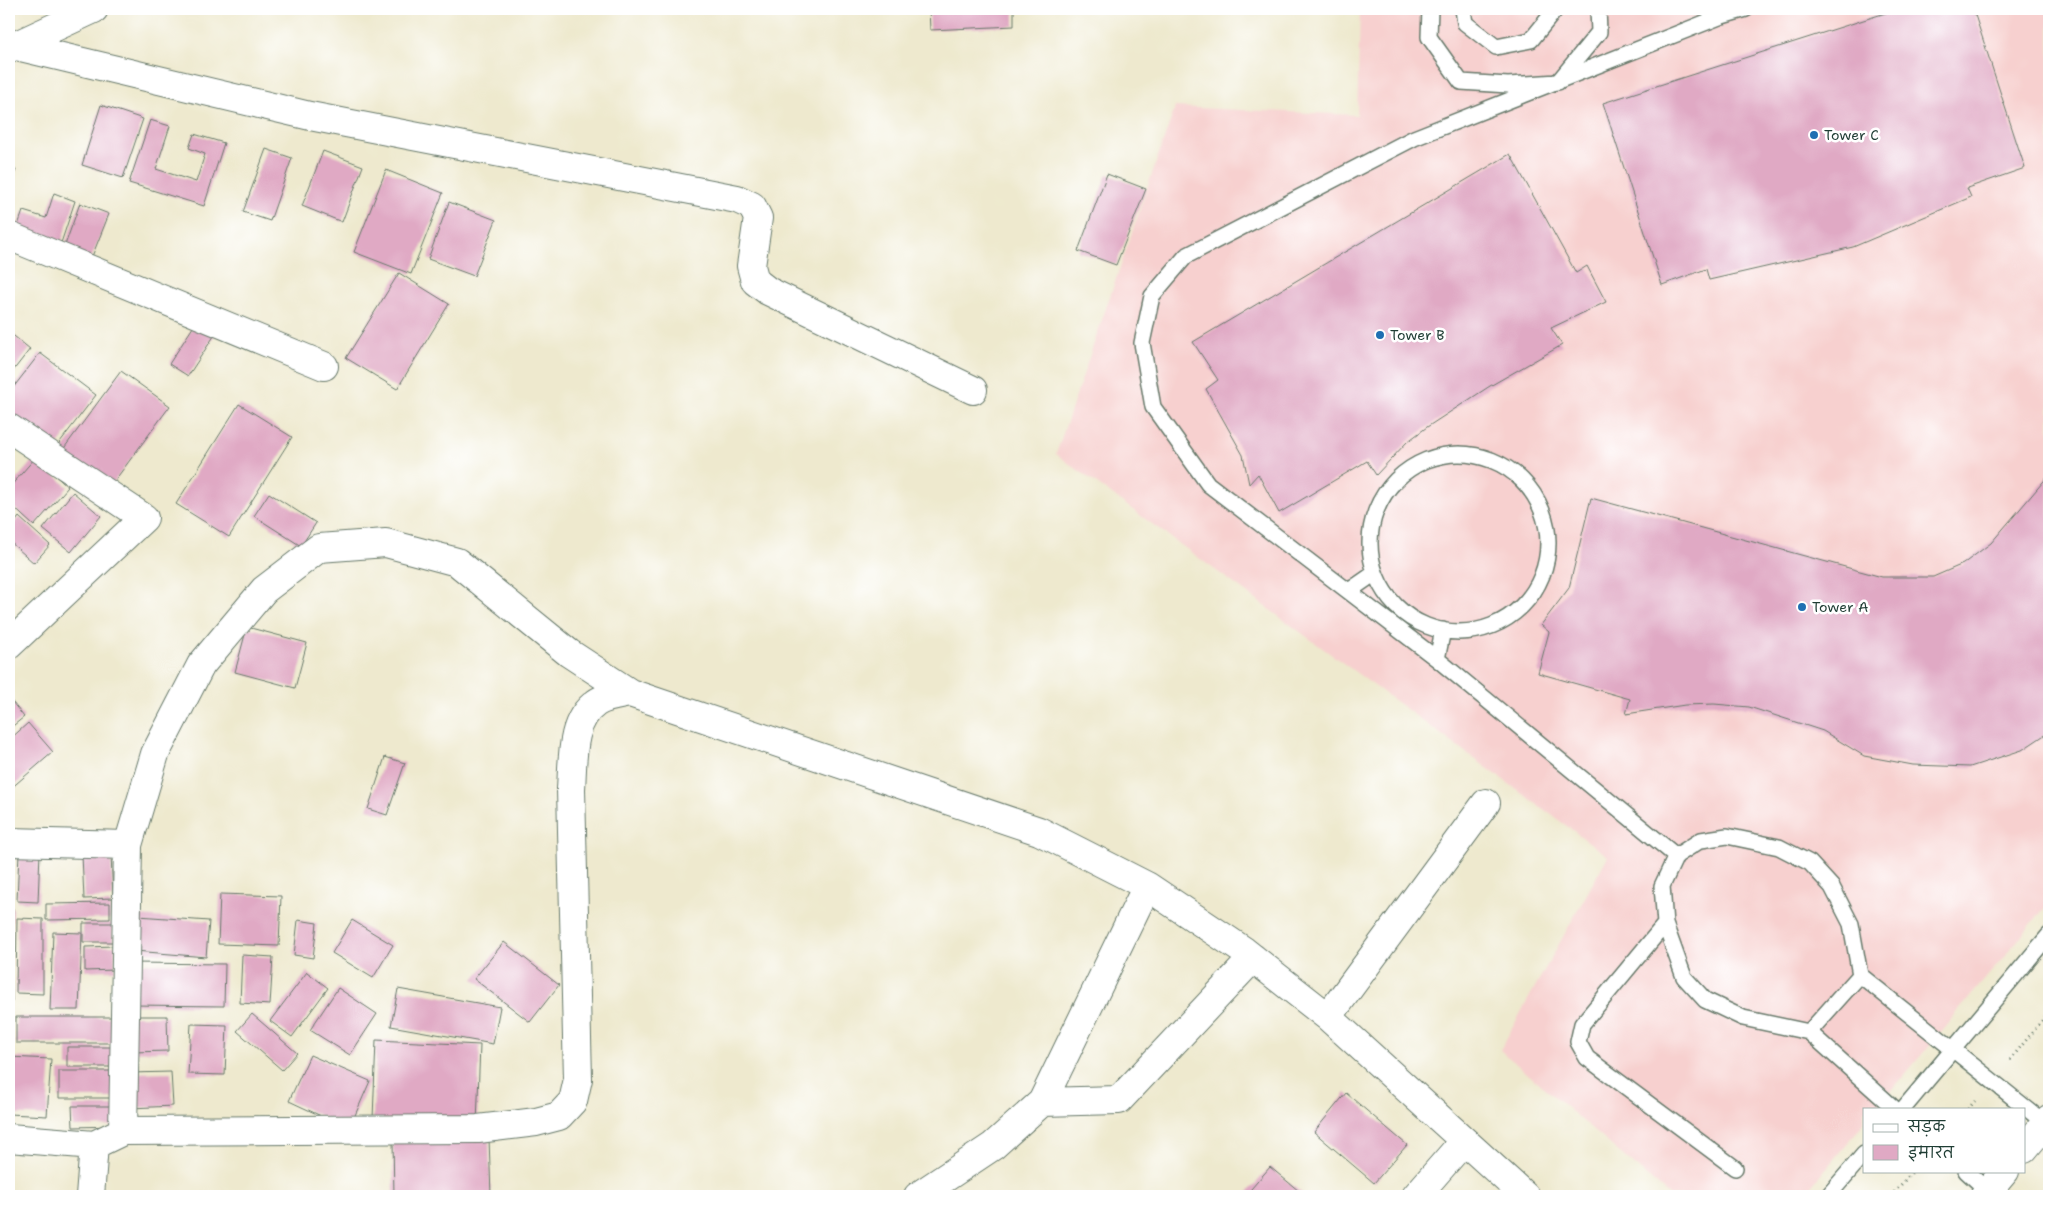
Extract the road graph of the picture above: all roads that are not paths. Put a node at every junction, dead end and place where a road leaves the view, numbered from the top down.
1 (94, 9) edge
2 (1430, 9) edge
3 (1463, 9) edge
4 (1556, 9) edge
5 (1598, 9) edge
6 (1746, 9) edge
7 (12, 48) edge
8 (1558, 82) junction
9 (9, 236) edge
10 (324, 366) dead end
11 (972, 390) dead end
12 (9, 428) edge
13 (1375, 573) junction
14 (1348, 592) junction
15 (1443, 630) junction
16 (9, 644) edge
17 (1437, 659) junction
18 (630, 693) junction
19 (1486, 803) dead end
20 (9, 842) edge
21 (128, 845) junction
22 (1676, 856) junction
23 (1148, 886) junction
24 (1665, 924) junction
25 (2049, 935) edge
26 (1253, 958) junction
27 (1860, 975) junction
28 (1328, 1017) junction
29 (1809, 1032) junction
30 (1952, 1050) junction
31 (1042, 1102) junction
32 (1894, 1108) edge
33 (1904, 1108) edge
34 (2047, 1121) edge
35 (124, 1131) junction
36 (9, 1138) edge
37 (1464, 1142) junction
38 (94, 1145) junction
39 (2026, 1147) edge
40 (1863, 1155) edge
41 (1736, 1168) dead end
42 (1968, 1172) edge
43 (1993, 1186) edge
44 (90, 1196) edge
45 (918, 1196) edge
46 (1416, 1196) edge
47 (1524, 1196) edge
48 (1828, 1196) edge

1 - 7 street
2 - 8 lane
3 - 4 lane
5 - 8 lane
6 - 8 lane
7 - 11 street
8 - 14 lane
9 - 10 street
12 - 16 street
13 - 14 lane
13 - 15 lane
13 - 15 lane
14 - 17 lane
15 - 17 lane
17 - 22 lane
18 - 21 street
18 - 23 street
18 - 35 street
19 - 28 street
20 - 21 street
21 - 35 street
22 - 24 lane
22 - 27 lane
23 - 26 street
23 - 31 street
24 - 29 lane
24 - 41 lane
25 - 30 lane
26 - 28 street
26 - 31 street
27 - 29 lane
27 - 30 lane
28 - 37 street
29 - 32 lane
30 - 33 lane
30 - 34 lane
31 - 45 street
34 - 39 street
35 - 38 street
36 - 38 street
37 - 46 street
37 - 47 street
38 - 44 street
40 - 48 lane
42 - 43 lane

